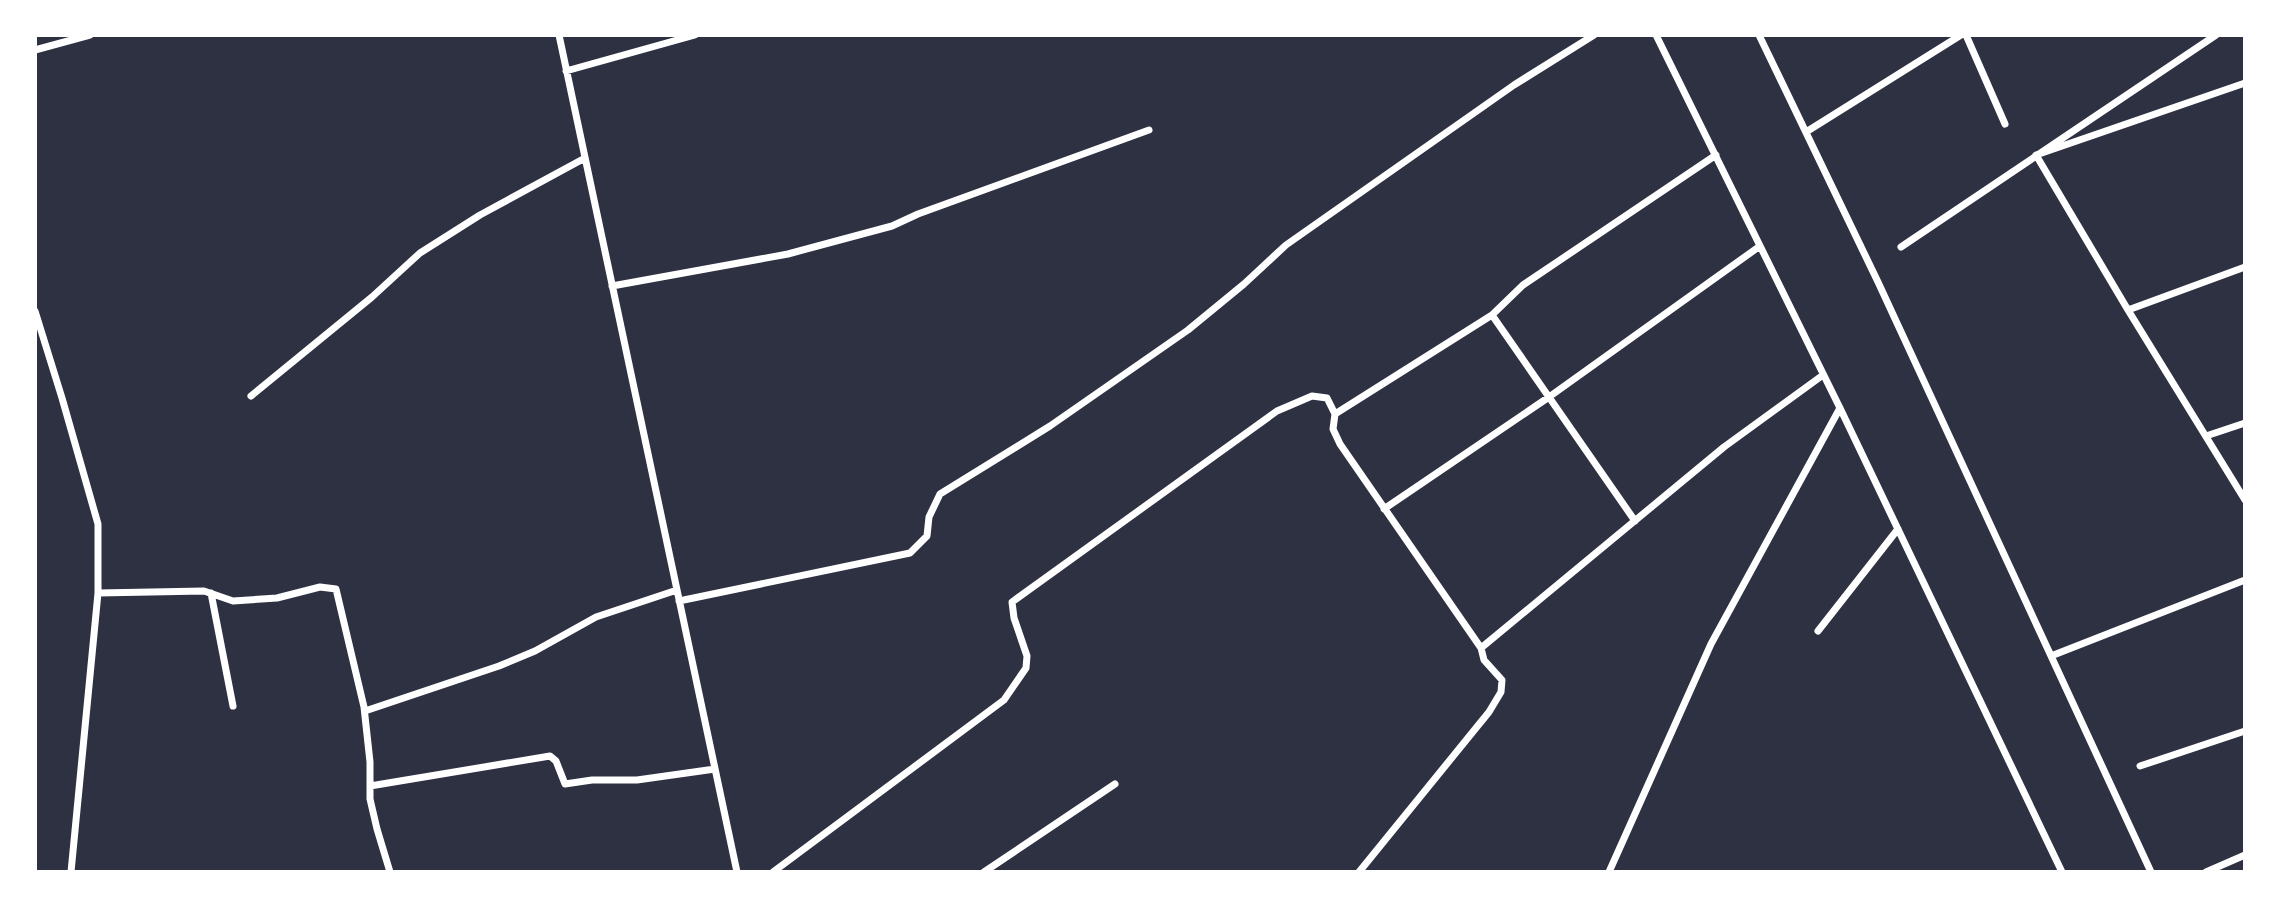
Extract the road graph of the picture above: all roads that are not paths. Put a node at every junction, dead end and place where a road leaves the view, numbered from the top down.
1 (90, 35) edge
2 (559, 35) edge
3 (695, 35) edge
4 (1594, 35) edge
5 (1657, 35) edge
6 (1759, 35) edge
7 (1961, 35) edge
8 (1966, 35) edge
9 (2216, 35) edge
10 (35, 50) edge
11 (566, 71) junction
12 (2245, 83) edge
13 (2005, 124) dead end
14 (1149, 130) dead end
15 (1806, 132) junction
16 (1716, 155) junction
17 (2036, 155) junction
18 (585, 158) junction
19 (1760, 246) junction
20 (1901, 247) dead end
21 (2245, 268) edge
22 (612, 286) junction
23 (2128, 310) junction
24 (35, 311) edge
25 (1492, 315) junction
26 (1823, 375) junction
27 (251, 396) dead end
28 (1549, 397) junction
29 (1840, 408) junction
30 (1335, 414) junction
31 (2245, 423) edge
32 (2206, 436) junction
33 (2245, 499) edge
34 (1384, 509) junction
35 (1635, 522) junction
36 (1898, 529) junction
37 (2245, 580) edge
38 (677, 590) junction
39 (98, 593) junction
40 (211, 593) junction
41 (679, 601) junction
42 (1818, 631) dead end
43 (1481, 649) junction
44 (2051, 656) junction
45 (233, 706) dead end
46 (365, 711) junction
47 (2245, 731) edge
48 (2140, 766) dead end
49 (715, 769) junction
50 (1115, 784) dead end
51 (370, 786) junction
52 (2245, 855) edge
53 (71, 872) edge
54 (390, 872) edge
55 (737, 872) edge
56 (773, 872) edge
57 (984, 872) edge
58 (1359, 872) edge
59 (1609, 872) edge
60 (2062, 872) edge
61 (2151, 872) edge
62 (2206, 872) edge

1 - 10 street
2 - 11 street
3 - 11 street
4 - 41 street
5 - 16 street
6 - 15 street
7 - 15 street
8 - 13 street
9 - 17 street
11 - 18 street
12 - 17 street
14 - 22 street
15 - 44 street
16 - 19 street
16 - 25 street
17 - 20 street
17 - 23 street
18 - 22 street
18 - 27 street
19 - 26 street
19 - 28 street
21 - 23 street
22 - 38 street
23 - 32 street
24 - 39 street
25 - 28 street
25 - 30 street
26 - 29 street
26 - 35 street
28 - 34 street
28 - 35 street
29 - 36 street
29 - 59 street
30 - 34 street
30 - 56 street
31 - 32 street
32 - 33 street
34 - 43 street
35 - 43 street
36 - 42 street
36 - 60 street
37 - 44 street
38 - 41 street
38 - 46 street
39 - 40 street
39 - 53 street
40 - 45 street
40 - 46 street
41 - 49 street
43 - 58 street
44 - 61 street
46 - 51 street
47 - 48 street
49 - 51 street
49 - 55 street
50 - 57 street
51 - 54 street
52 - 62 street

